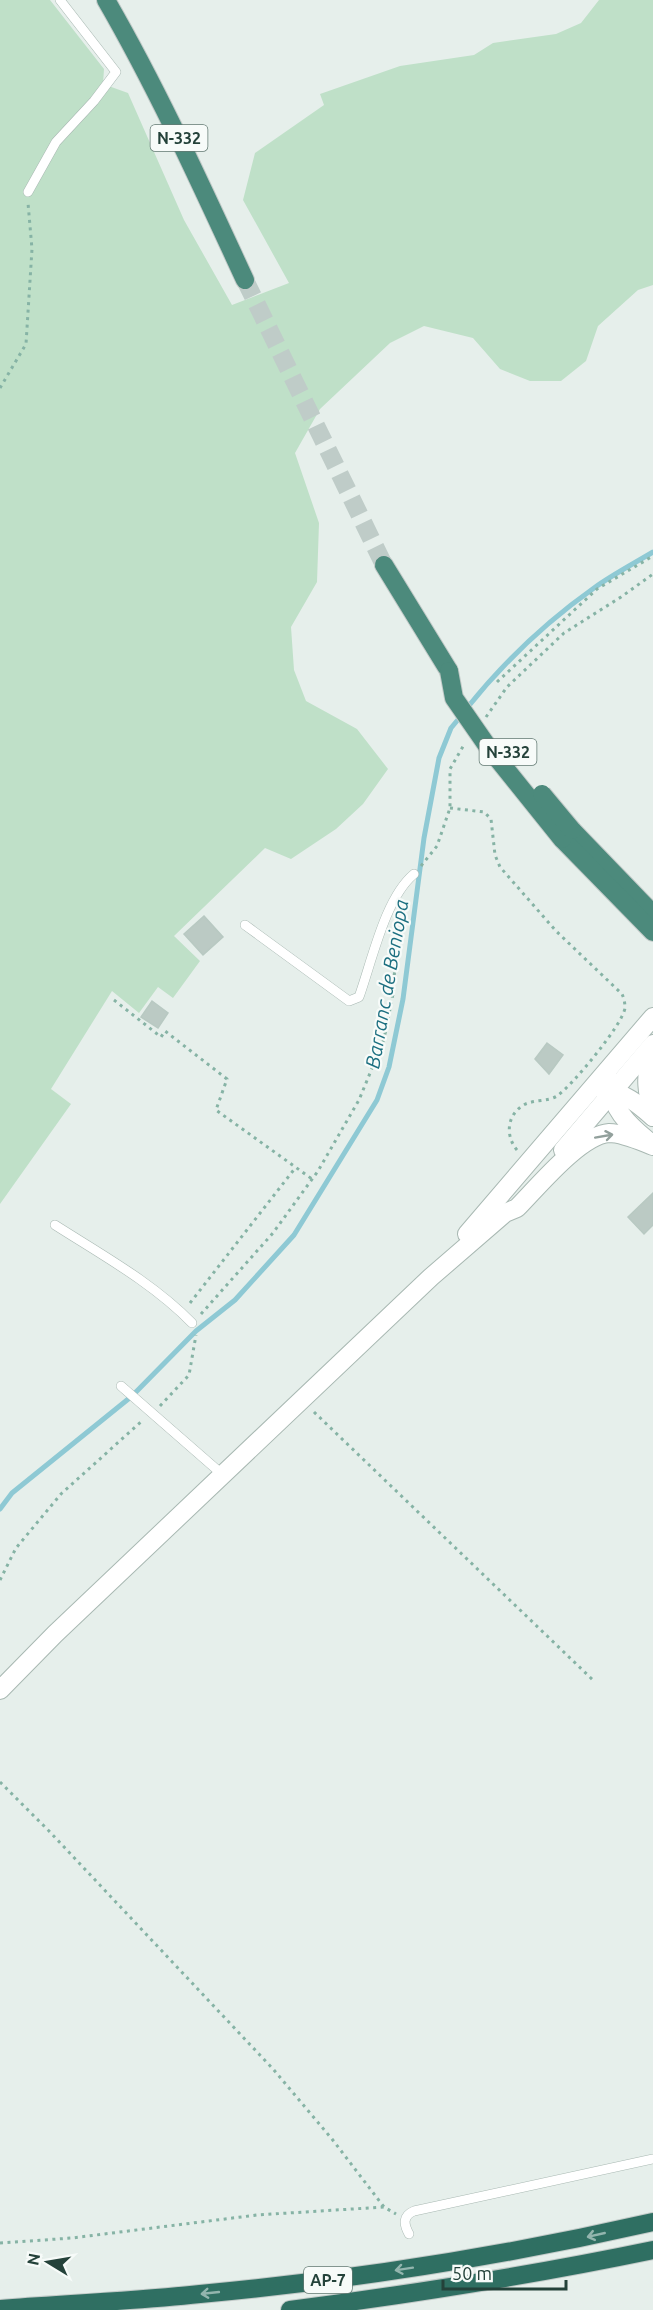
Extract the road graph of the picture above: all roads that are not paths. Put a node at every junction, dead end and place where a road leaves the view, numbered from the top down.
1 (60, 0) edge
2 (105, 0) edge
3 (28, 192) road end
4 (245, 280) tunnel mouth
5 (384, 565) tunnel mouth
6 (567, 835) junction
7 (414, 874) road end
8 (653, 914) edge
9 (245, 925) dead end
10 (653, 932) edge
11 (653, 1017) edge
12 (653, 1032) edge
13 (653, 1044) edge
14 (653, 1053) edge
15 (611, 1091) junction
16 (653, 1117) edge
17 (653, 1146) edge
18 (510, 1186) junction
19 (505, 1213) junction
20 (55, 1225) dead end
21 (430, 1277) junction
22 (192, 1323) road end
23 (121, 1386) dead end
24 (223, 1475) junction
25 (0, 1690) edge
26 (653, 2159) edge
27 (653, 2222) edge
28 (409, 2234) dead end
29 (653, 2250) edge
30 (0, 2308) edge
31 (290, 2310) edge

1 - 3 lane
2 - 4 highway, N-332
5 - 6 highway, bridge
6 - 8 highway
6 - 10 highway
7 - 9 lane
11 - 18 street
12 - 15 street
13 - 15 street
14 - 16 street
15 - 16 street
15 - 17 street
15 - 18 street
15 - 19 street
19 -> 17 street
18 - 21 street
19 - 21 street
20 - 22 lane
21 - 24 street
23 - 24 lane
24 - 25 street
26 - 28 lane
27 -> 30 highway, AP-7
29 - 31 highway, AP-7

